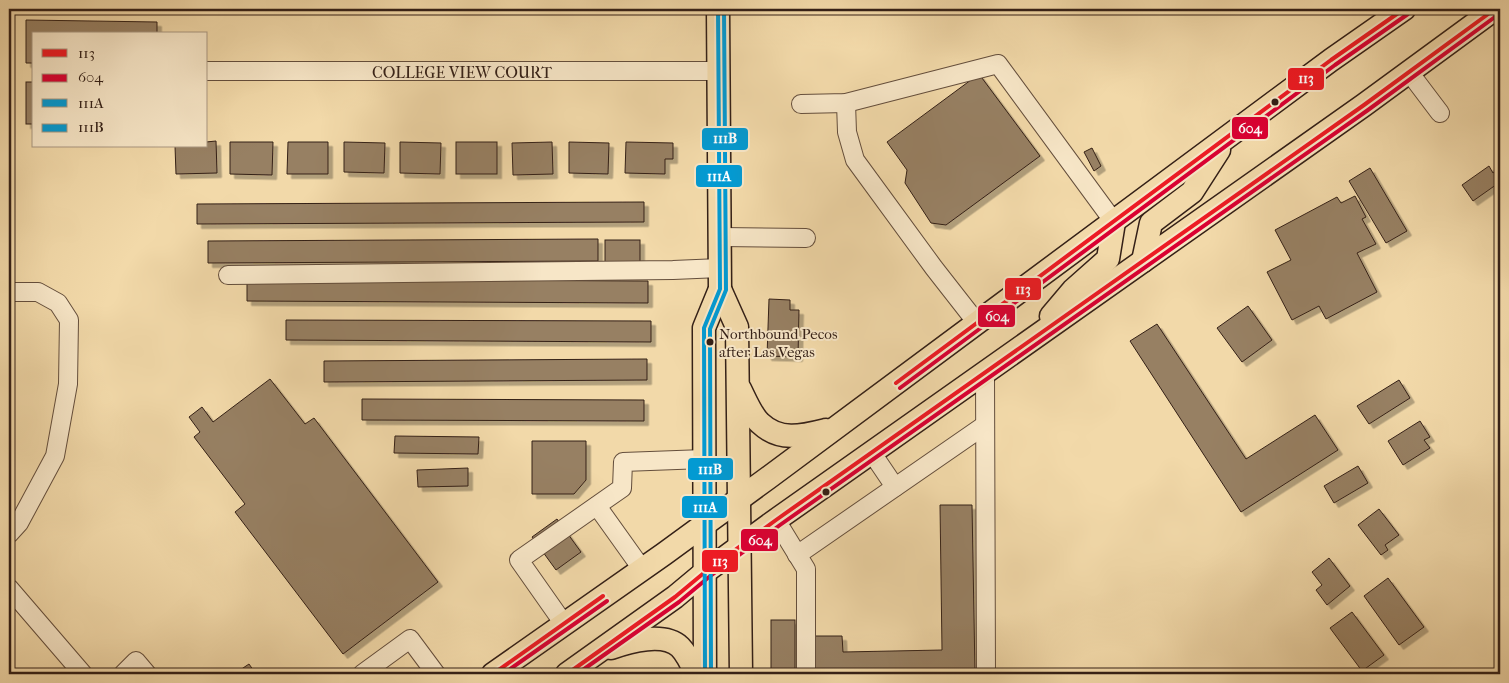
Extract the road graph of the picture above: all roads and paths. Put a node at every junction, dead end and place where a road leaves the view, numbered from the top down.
1 (718, 9) edge
2 (1404, 9) edge
3 (1476, 9) edge
4 (1495, 9) edge
5 (1459, 35) junction
6 (208, 71) edge
7 (718, 71) junction
8 (1409, 72) junction
9 (846, 103) junction
10 (801, 104) dead end
11 (1440, 113) dead end
12 (1228, 137) junction
13 (1114, 222) junction
14 (720, 237) junction
15 (806, 238) dead end
16 (1143, 261) junction
17 (228, 276) dead end
18 (720, 279) junction
19 (9, 292) edge
20 (977, 323) junction
21 (1032, 340) junction
22 (985, 373) junction
23 (738, 386) junction
24 (985, 425) junction
25 (837, 427) junction
26 (872, 453) junction
27 (704, 458) junction
28 (895, 487) junction
29 (740, 498) junction
30 (597, 506) junction
31 (776, 520) junction
32 (705, 524) junction
33 (9, 534) edge
34 (740, 547) junction
35 (797, 555) junction
36 (642, 569) junction
37 (705, 572) junction
38 (9, 588) edge
39 (564, 624) junction
40 (594, 654) junction
41 (83, 674) edge
42 (123, 674) edge
43 (147, 674) edge
44 (362, 674) edge
45 (436, 674) edge
46 (493, 674) edge
47 (567, 674) edge
48 (696, 674) edge
49 (706, 674) edge
50 (741, 674) edge
51 (806, 674) edge
52 (986, 674) edge

1 - 7 main road
2 - 12 main road
3 - 5 main road
4 - 5 main road
5 - 8 main road
6 - 7 street, COLLEGE VIEW COURT
7 - 14 main road
8 - 11 street
8 - 16 main road
9 - 10 street
9 - 13 street
9 - 20 street
12 - 13 main road
12 - 16 main road
13 - 20 main road
13 - 21 main road
14 - 15 street
14 - 18 main road
16 - 21 main road
17 - 18 street
18 - 23 main road
18 - 27 main road
19 - 33 street
20 - 25 main road
21 - 22 main road
22 - 24 street
22 - 26 main road
23 - 25 main road
23 - 29 main road
24 - 28 street
24 - 52 street
25 - 29 main road
26 - 28 street
26 - 31 main road
27 - 30 street
27 - 32 main road
28 - 35 street
29 - 32 main road
29 - 34 main road
30 - 36 street
30 - 39 street
31 - 34 main road
31 - 35 street
32 - 36 main road
32 - 37 main road
34 - 37 main road
34 - 50 main road
35 - 51 street
36 - 39 main road
37 - 40 main road
37 - 49 main road
38 - 41 street
39 - 46 main road
40 - 47 main road
40 - 48 main road
42 - 43 street
44 - 45 street

